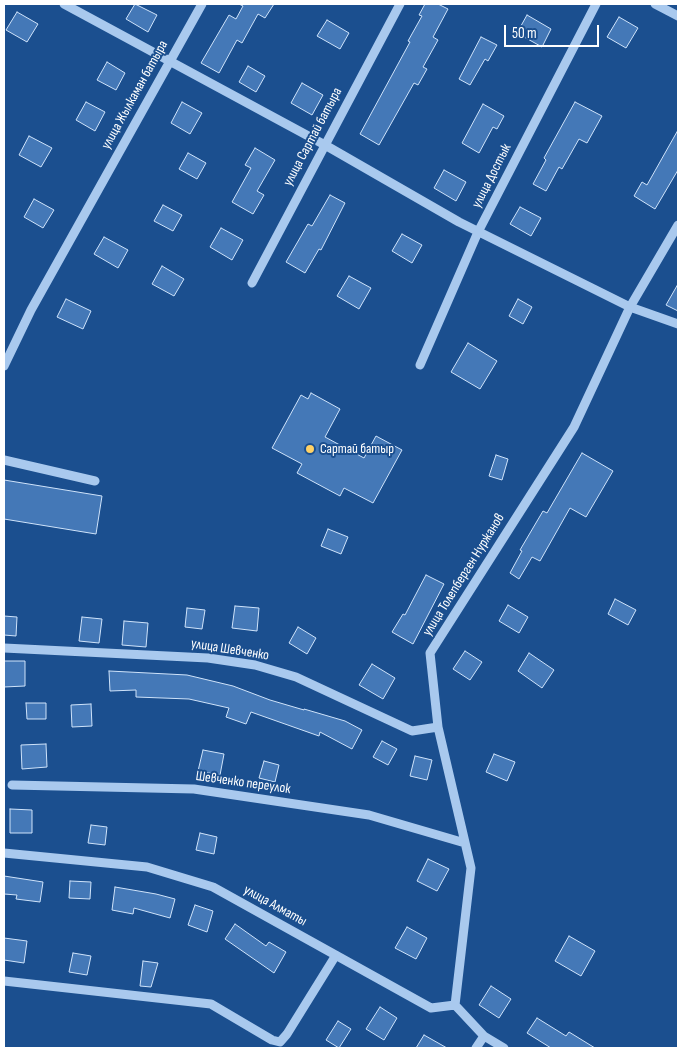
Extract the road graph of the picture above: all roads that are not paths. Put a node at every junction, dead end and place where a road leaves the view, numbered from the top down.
1 (64, 4) edge
2 (202, 4) edge
3 (400, 4) edge
4 (596, 4) edge
5 (655, 4) edge
6 (678, 16) edge
7 (171, 60) junction
8 (325, 145) junction
9 (678, 225) edge
10 (478, 232) junction
11 (252, 283) dead end
12 (630, 307) junction
13 (678, 324) edge
14 (420, 365) dead end
15 (4, 366) edge
16 (4, 460) edge
17 (95, 481) dead end
18 (4, 648) edge
19 (438, 728) junction
20 (12, 785) dead end
21 (465, 843) junction
22 (4, 853) edge
23 (336, 955) junction
24 (4, 981) edge
25 (455, 1005) junction
26 (484, 1036) junction
27 (476, 1048) edge
28 (504, 1048) edge

1 - 7 street
2 - 7 street, улица Жылкаман батыра
3 - 8 street, улица Сартай батыра
4 - 10 street, улица Достык
5 - 6 street
7 - 8 street
7 - 15 street, улица Жылкаман батыра
8 - 10 street
8 - 11 street, улица Сартай батыра
9 - 12 street, улица Толепберген Нуржанов
10 - 12 street
10 - 14 street, улица Достык
12 - 13 street
12 - 19 street, улица Толепберген Нуржанов
16 - 17 street
18 - 19 street, улица Шевченко
19 - 21 street, улица Толепберген Нуржанов
20 - 21 street, Шевченко переулок
21 - 25 street, улица Толепберген Нуржанов
22 - 23 street, улица Алматы
23 - 24 street
23 - 25 street, улица Алматы
25 - 26 street
26 - 27 street
26 - 28 street

